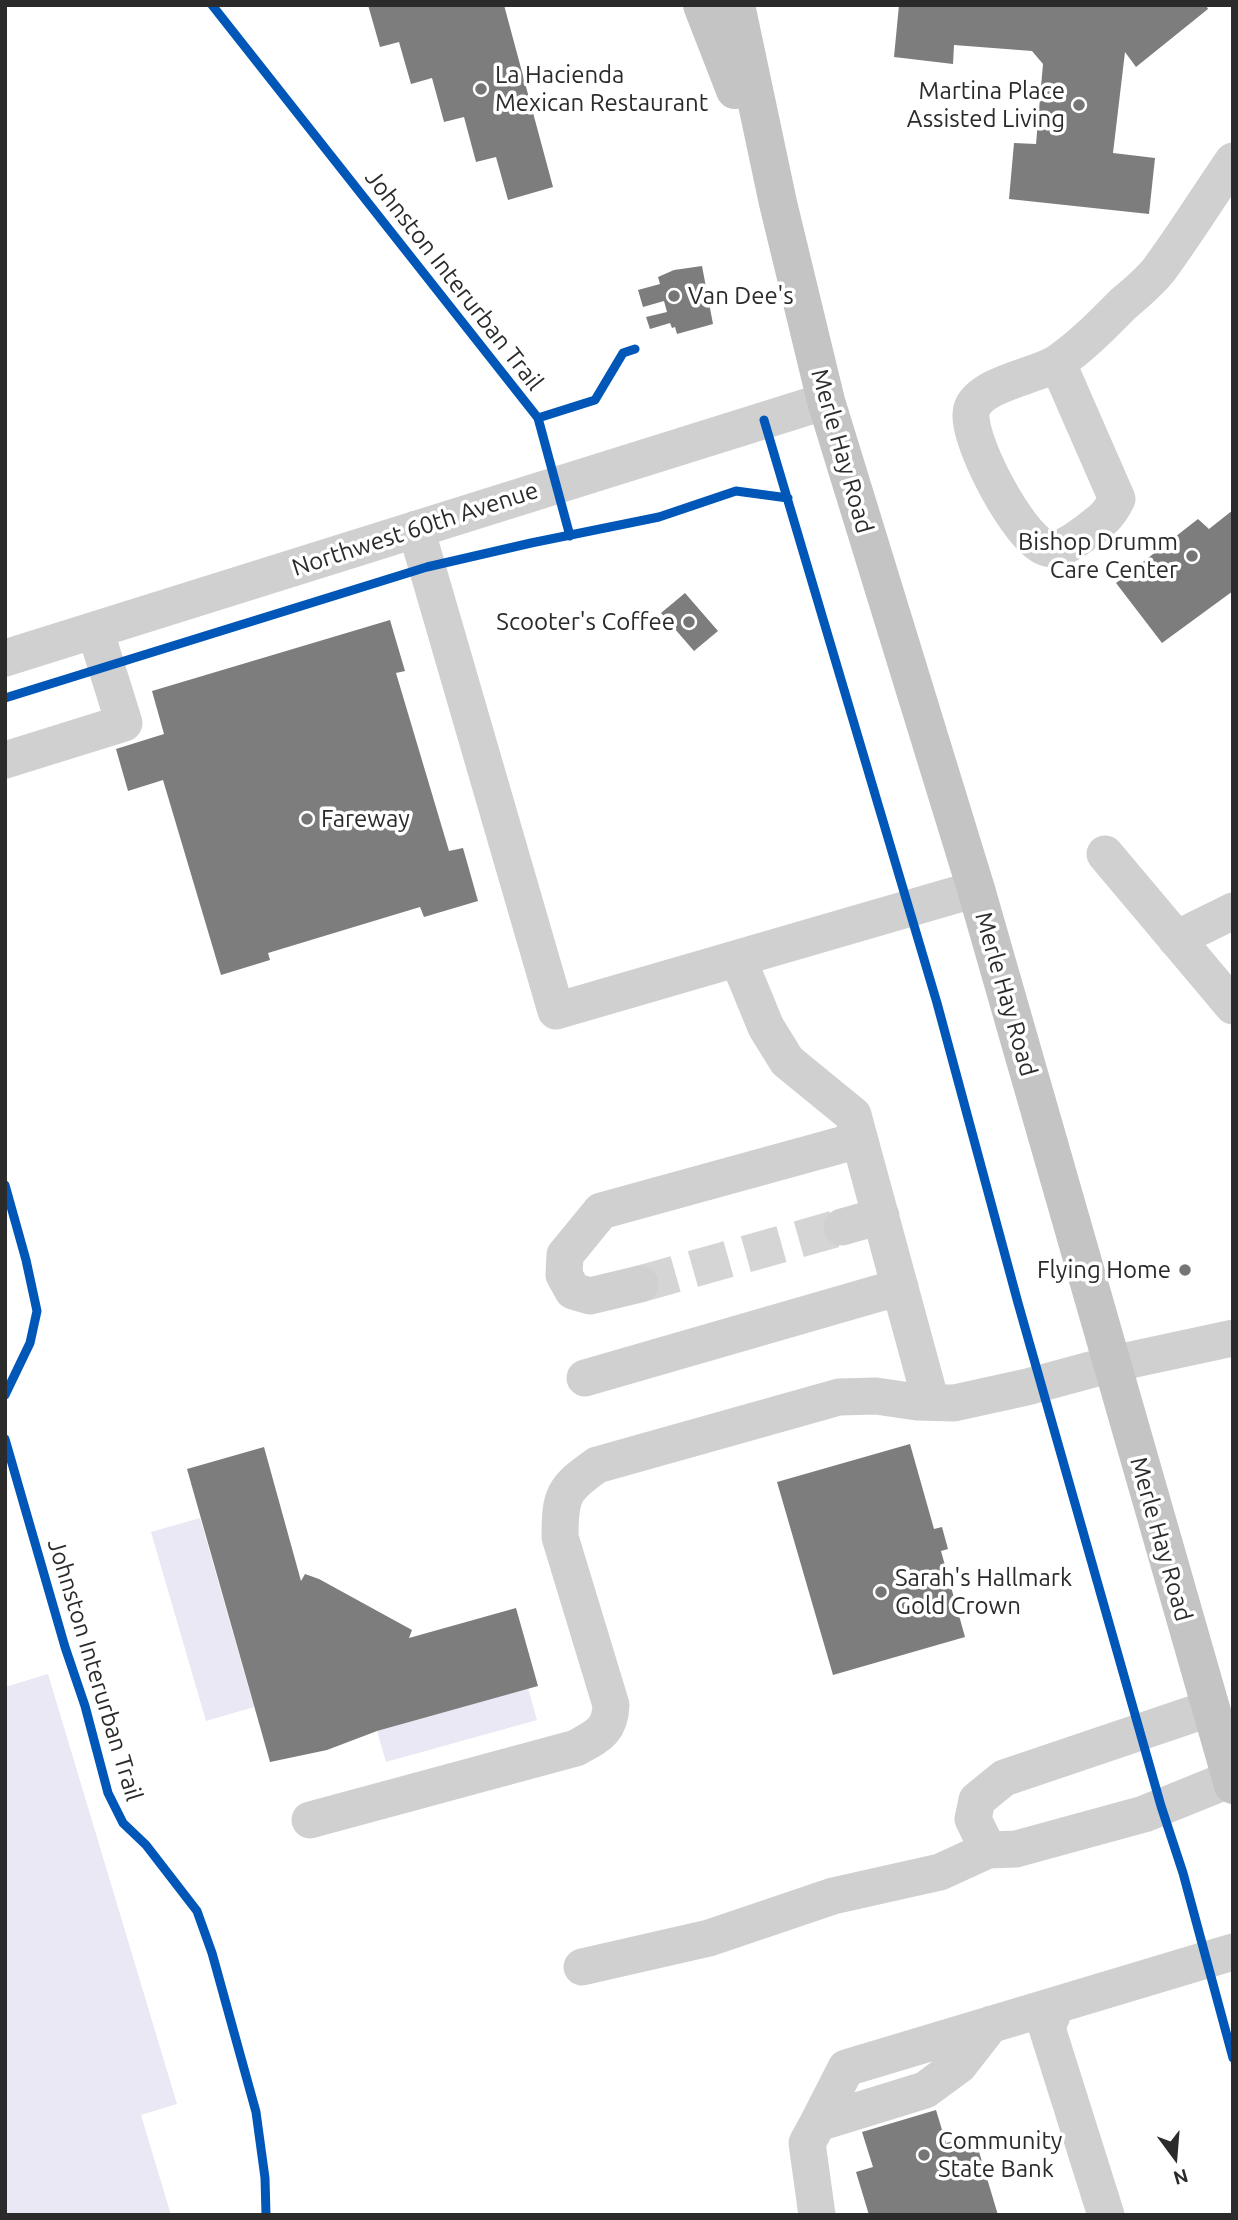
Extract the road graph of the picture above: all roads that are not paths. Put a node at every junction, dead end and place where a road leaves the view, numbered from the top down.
1 (702, 5) edge
2 (736, 5) edge
3 (1233, 161) edge
4 (778, 203) junction
5 (1058, 363) junction
6 (826, 401) junction
7 (416, 529) junction
8 (95, 630) junction
9 (5, 658) edge
10 (5, 760) edge
11 (1105, 854) dead end
12 (976, 889) junction
13 (1233, 911) edge
14 (1176, 939) junction
15 (737, 959) junction
16 (1233, 1006) edge
17 (862, 1149) junction
18 (881, 1216) junction
19 (842, 1227) tunnel mouth
20 (640, 1284) tunnel mouth
21 (901, 1287) junction
22 (1233, 1338) edge
23 (1112, 1364) junction
24 (585, 1378) dead end
25 (931, 1402) junction
26 (1211, 1708) junction
27 (1232, 1780) edge
28 (310, 1820) dead end
29 (988, 1850) junction
30 (1233, 1952) edge
31 (582, 1967) dead end
32 (1056, 2005) junction
33 (813, 2133) junction
34 (817, 2215) edge
35 (836, 2215) edge
36 (1106, 2215) edge

1 - 4 main road, Merle Hay Road
2 - 4 main road, Merle Hay Road
3 - 5 street
4 - 6 main road, Merle Hay Road
5 - 5 street
6 - 7 street, Northwest 60th Avenue
6 - 12 main road, Merle Hay Road
7 - 8 street, Northwest 60th Avenue
7 - 15 street
8 - 9 street, Northwest 60th Avenue
8 - 10 street
11 - 14 street
12 - 15 street
12 - 23 main road, Merle Hay Road
13 - 14 street
14 - 16 street
15 - 17 street
17 - 18 street
17 - 20 street
18 - 19 street
18 - 21 street
21 - 24 street
21 - 25 street
22 - 23 street
23 - 25 street
23 - 26 main road, Merle Hay Road
25 - 28 street
26 - 27 main road, Merle Hay Road
26 - 29 street
27 - 29 street
29 - 31 street
30 - 32 street
32 - 33 street
32 - 36 street
33 - 34 street
33 - 35 street

